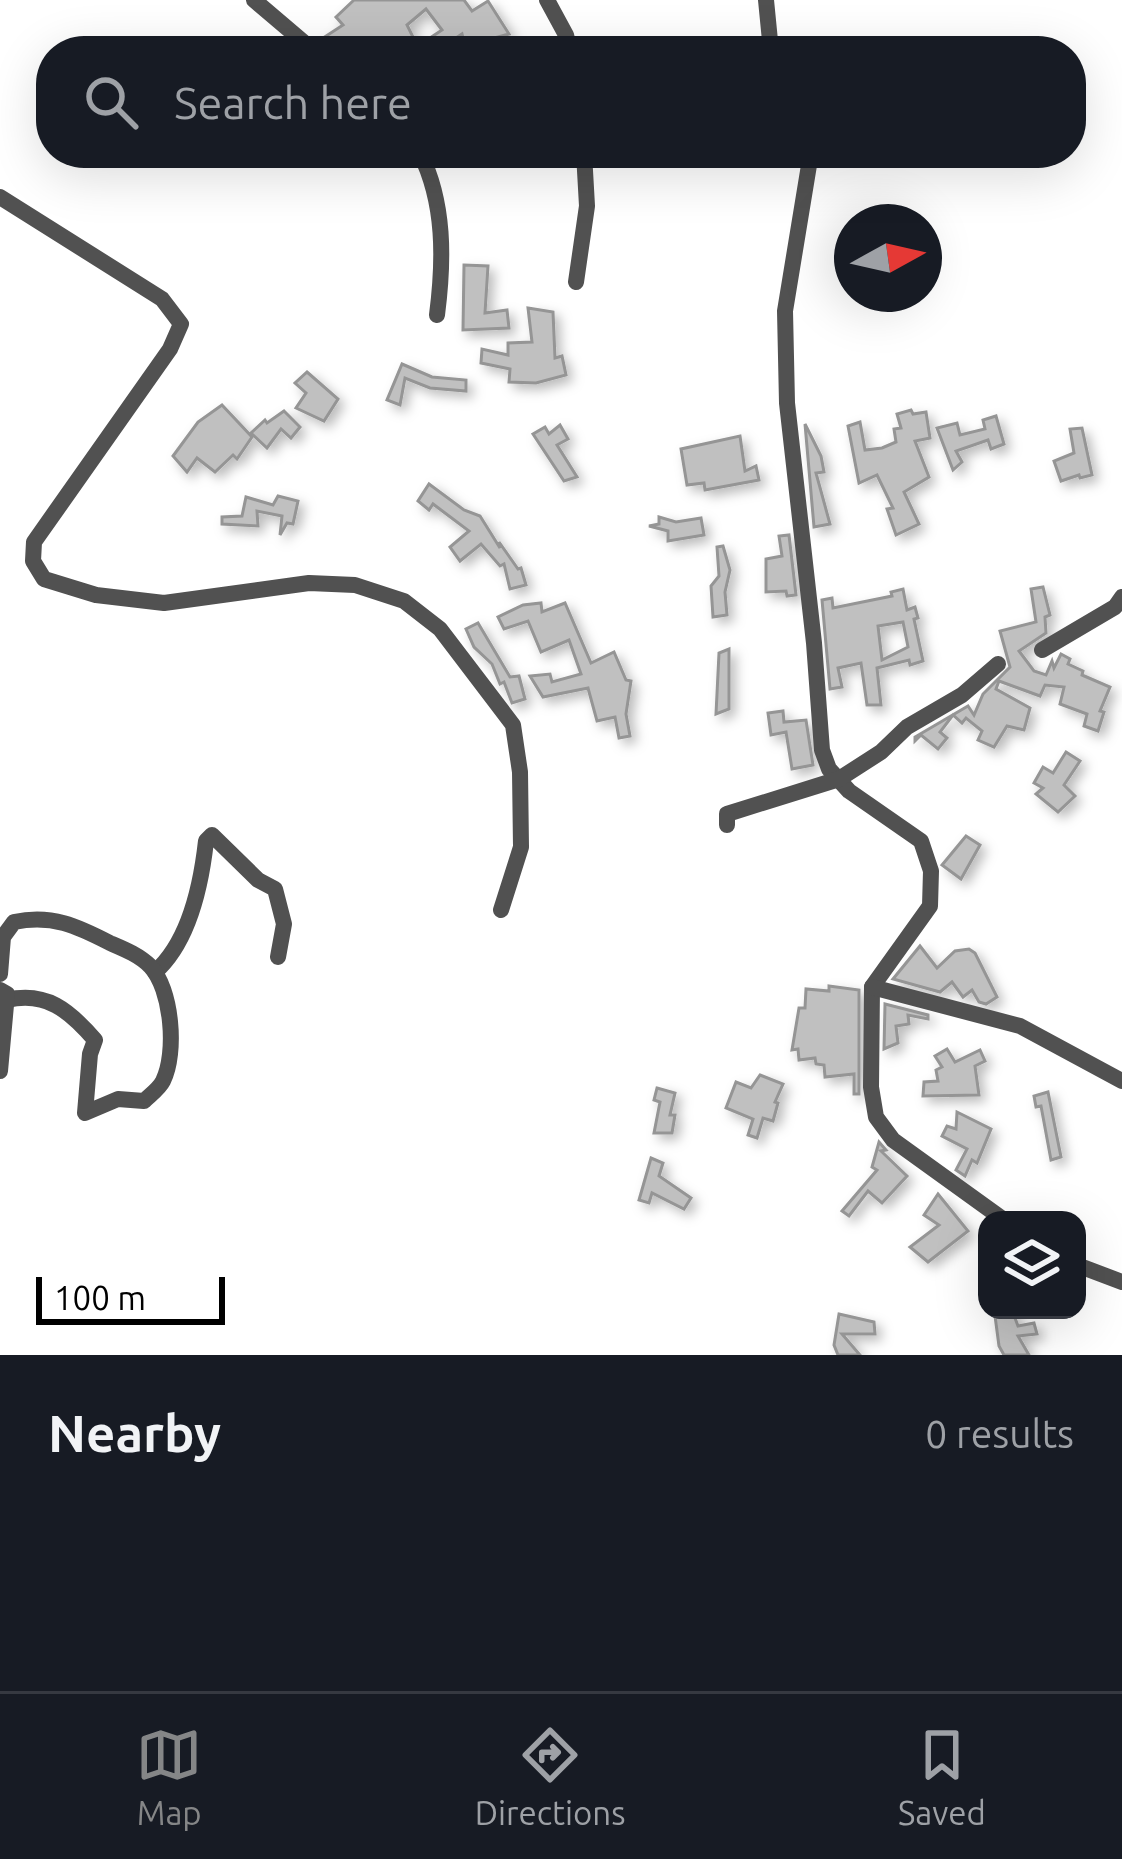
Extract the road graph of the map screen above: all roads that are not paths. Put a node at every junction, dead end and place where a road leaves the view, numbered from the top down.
1 (254, 0) edge
2 (548, 0) edge
3 (766, 0) edge
4 (296, 36) edge
5 (566, 36) edge
6 (770, 36) edge
7 (425, 168) edge
8 (585, 168) edge
9 (809, 168) edge
10 (0, 197) edge
11 (576, 282) dead end
12 (436, 315) dead end
13 (1122, 597) edge
14 (1042, 650) dead end
15 (998, 664) dead end
16 (839, 779) junction
17 (727, 825) dead end
18 (501, 910) dead end
19 (278, 956) dead end
20 (154, 972) junction
21 (0, 974) edge
22 (872, 987) junction
23 (3, 995) edge
24 (1, 1059) edge
25 (1122, 1081) edge
26 (991, 1211) edge
27 (1086, 1268) edge
28 (1122, 1282) edge

1 - 4 street
2 - 5 street
3 - 6 street
7 - 12 street
8 - 11 street
9 - 16 street
10 - 18 street
13 - 14 street
15 - 16 street
16 - 17 street
16 - 22 street
19 - 20 street
20 - 21 street
20 - 23 street
22 - 25 street
22 - 26 street
23 - 24 street
27 - 28 street

